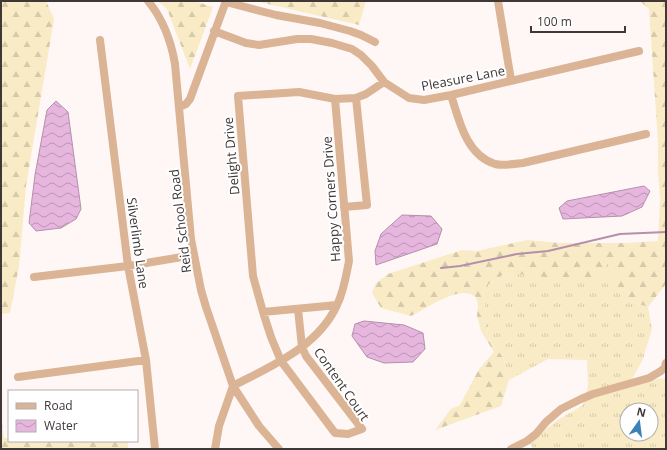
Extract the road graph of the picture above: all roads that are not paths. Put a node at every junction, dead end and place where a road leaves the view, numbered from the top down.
1 (148, 1) edge
2 (498, 1) edge
3 (226, 2) edge
4 (214, 31) junction
5 (100, 40) dead end
6 (374, 42) dead end
7 (640, 51) dead end
8 (511, 80) junction
9 (384, 82) junction
10 (451, 95) junction
11 (356, 98) junction
12 (335, 99) junction
13 (179, 107) junction
14 (646, 134) dead end
15 (344, 207) junction
16 (194, 255) junction
17 (128, 266) junction
18 (34, 277) dead end
19 (337, 305) junction
20 (298, 308) junction
21 (263, 312) junction
22 (302, 347) junction
23 (146, 360) junction
24 (281, 361) junction
25 (666, 363) edge
26 (18, 376) dead end
27 (233, 386) junction
28 (155, 449) edge
29 (215, 449) edge
30 (279, 449) edge
31 (511, 449) edge

1 - 13 street, Reid School Road
2 - 8 street
3 - 4 street
3 - 6 street
4 - 9 street, Pleasure Lane
4 - 13 street
5 - 17 street, Silverlimb Lane
7 - 8 street, Pleasure Lane
8 - 10 street, Pleasure Lane
9 - 10 street, Pleasure Lane
9 - 11 street, Delight Drive
10 - 14 street
11 - 12 street, Delight Drive
11 - 15 street
12 - 15 street, Happy Corners Drive
12 - 21 street, Delight Drive
13 - 16 street, Reid School Road
15 - 19 street, Happy Corners Drive
16 - 17 street
16 - 27 street, Reid School Road
17 - 18 street
17 - 23 street, Silverlimb Lane
19 - 20 street
19 - 22 street, Happy Corners Drive
20 - 21 street
20 - 22 street, Content Court
21 - 24 street, Delight Drive
22 - 24 street, Happy Corners Drive
22 - 24 street, Content Court
23 - 26 street
23 - 28 street, Silverlimb Lane
24 - 27 street, Happy Corners Drive
25 - 31 street
27 - 29 street
27 - 30 street, Reid School Road

